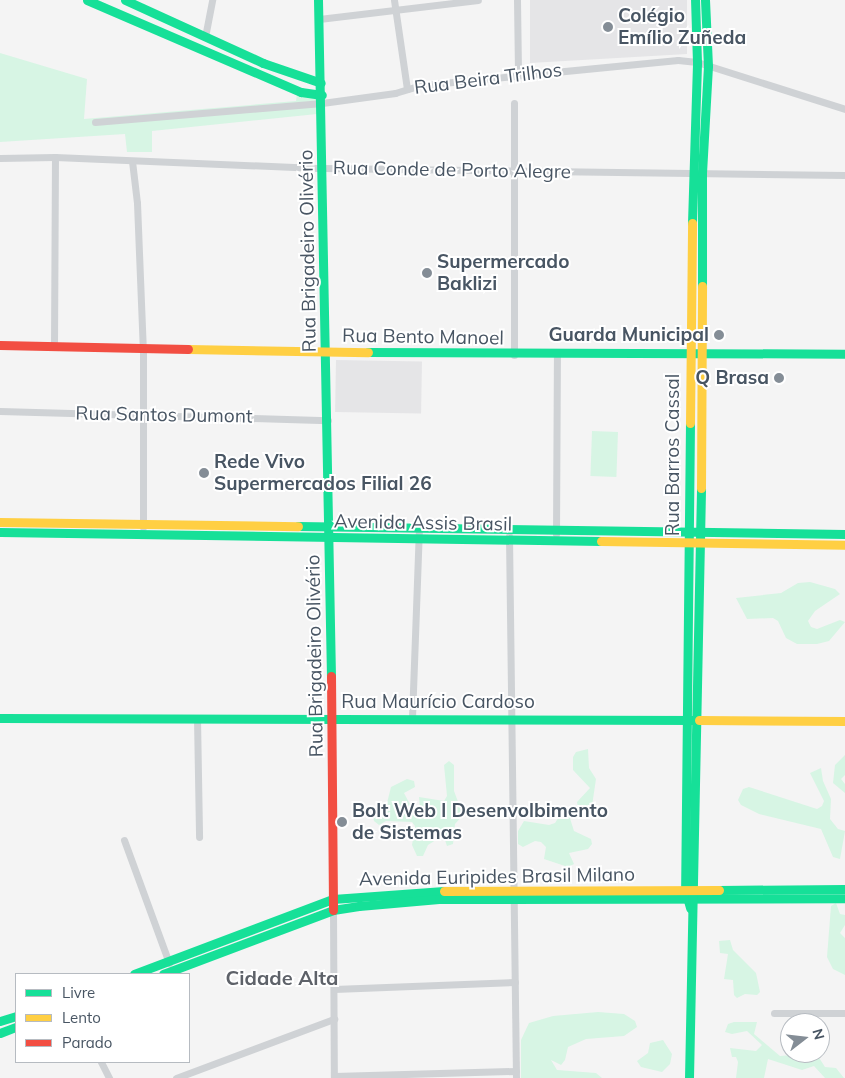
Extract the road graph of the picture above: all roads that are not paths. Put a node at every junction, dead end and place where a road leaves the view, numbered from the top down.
1 (86, 0) edge
2 (127, 0) edge
3 (212, 0) edge
4 (318, 0) edge
5 (394, 0) edge
6 (478, 0) edge
7 (518, 0) edge
8 (695, 0) edge
9 (705, 0) edge
10 (395, 10) junction
11 (123, 17) junction
12 (319, 19) junction
13 (205, 37) junction
14 (237, 51) junction
15 (697, 62) junction
16 (232, 63) junction
17 (708, 66) junction
18 (518, 73) junction
19 (321, 83) junction
20 (407, 89) junction
21 (322, 99) junction
22 (514, 103) dead end
23 (845, 109) edge
24 (95, 122) dead end
25 (55, 157) junction
26 (0, 158) edge
27 (132, 161) junction
28 (323, 168) junction
29 (515, 170) junction
30 (692, 173) junction
31 (702, 173) junction
32 (845, 175) edge
33 (0, 345) edge
34 (54, 347) junction
35 (143, 350) junction
36 (326, 351) junction
37 (690, 354) junction
38 (702, 354) junction
39 (845, 354) edge
40 (514, 355) junction
41 (557, 355) junction
42 (0, 411) edge
43 (143, 414) junction
44 (328, 420) junction
45 (0, 522) edge
46 (65, 523) junction
47 (143, 524) junction
48 (213, 526) junction
49 (330, 527) junction
50 (419, 528) junction
51 (509, 530) junction
52 (556, 530) junction
53 (690, 531) junction
54 (0, 532) edge
55 (700, 532) junction
56 (64, 533) junction
57 (759, 533) junction
58 (845, 534) edge
59 (143, 535) junction
60 (212, 536) junction
61 (330, 538) junction
62 (418, 539) junction
63 (509, 541) junction
64 (557, 542) junction
65 (689, 544) junction
66 (701, 544) junction
67 (758, 544) junction
68 (845, 545) edge
69 (688, 638) junction
70 (698, 639) junction
71 (0, 718) edge
72 (197, 718) junction
73 (332, 718) junction
74 (412, 718) junction
75 (510, 719) junction
76 (686, 720) junction
77 (696, 720) junction
78 (845, 722) edge
79 (690, 791) junction
80 (199, 837) dead end
81 (124, 840) dead end
82 (792, 889) junction
83 (845, 889) edge
84 (688, 890) junction
85 (438, 895) junction
86 (513, 895) junction
87 (618, 895) junction
88 (845, 898) edge
89 (333, 899) junction
90 (793, 899) junction
91 (689, 903) junction
92 (333, 910) junction
93 (216, 945) junction
94 (220, 954) junction
95 (169, 963) junction
96 (137, 973) edge
97 (166, 973) edge
98 (515, 982) junction
99 (334, 989) junction
100 (774, 1013) dead end
101 (845, 1013) edge
102 (15, 1016) edge
103 (334, 1019) junction
104 (0, 1021) edge
105 (15, 1027) edge
106 (0, 1033) edge
107 (102, 1063) edge
108 (516, 1074) edge
109 (334, 1077) edge
110 (109, 1078) edge
111 (176, 1078) edge
112 (689, 1078) edge

1 - 11 street
2 - 11 street
2 - 13 street
3 - 13 street
4 - 12 street, Rua Brigadeiro Olivério
5 - 10 street
6 - 10 street
7 - 18 street
8 - 15 street, Rua Barros Cassal
9 - 17 street, Rua Barros Cassal
10 - 12 street
10 - 20 street
11 - 16 street
12 - 19 street, Rua Brigadeiro Olivério
13 - 14 street
14 - 16 street
14 - 19 street
15 - 17 street, Rua Beira Trilhos
15 - 18 street, Rua Beira Trilhos
15 - 30 street, Rua Barros Cassal
16 - 21 street
17 - 23 street, Rua Beira Trilhos
17 - 31 street, Rua Barros Cassal
18 - 20 street, Rua Beira Trilhos
19 - 21 street, Rua Brigadeiro Olivério
20 - 21 street, Rua Beira Trilhos
21 - 24 street, Rua Beira Trilhos
21 - 28 street, Rua Brigadeiro Olivério
22 - 29 street
25 - 26 street, Rua Conde de Porto Alegre
25 - 27 street, Rua Conde de Porto Alegre
25 - 34 street
27 - 28 street, Rua Conde de Porto Alegre
27 - 35 street
28 - 29 street, Rua Conde de Porto Alegre
28 - 36 street, Rua Brigadeiro Olivério
29 - 30 street, Rua Conde de Porto Alegre
29 - 40 street
30 - 31 street, Rua Conde de Porto Alegre
30 - 37 street, Rua Barros Cassal
31 - 32 street, Rua Conde de Porto Alegre
31 - 38 street, Rua Barros Cassal
33 - 34 street, Rua Bento Manoel
34 - 35 street, Rua Bento Manoel
35 - 36 street, Rua Bento Manoel
35 - 43 street
36 - 40 street, Rua Bento Manoel
36 - 44 street, Rua Brigadeiro Olivério
37 - 38 street, Rua Bento Manoel
37 - 41 street, Rua Bento Manoel
37 - 53 street, Rua Barros Cassal
38 - 39 street, Rua Bento Manoel
38 - 55 street, Rua Barros Cassal
40 - 41 street, Rua Bento Manoel
41 - 52 street
42 - 43 street, Rua Santos Dumont
43 - 44 street, Rua Santos Dumont
43 - 47 street
44 - 49 street, Rua Brigadeiro Olivério
45 - 46 street, Avenida Assis Brasil
46 - 47 street, Avenida Assis Brasil
46 - 56 street
47 - 48 street, Avenida Assis Brasil
47 - 59 street
48 - 49 street, Avenida Assis Brasil
48 - 60 street
49 - 50 street, Avenida Assis Brasil
49 - 61 street, Rua Brigadeiro Olivério
50 - 51 street, Avenida Assis Brasil
50 - 62 street
51 - 52 street, Avenida Assis Brasil
51 - 63 street
52 - 53 street, Avenida Assis Brasil
52 - 64 street
53 - 55 street, Avenida Assis Brasil
53 - 65 street, Rua Barros Cassal
54 - 56 street, Avenida Assis Brasil
55 - 57 street, Avenida Assis Brasil
55 - 66 street, Rua Barros Cassal
56 - 59 street, Avenida Assis Brasil
57 - 58 street, Avenida Assis Brasil
57 - 67 street
59 - 60 street, Avenida Assis Brasil
60 - 61 street, Avenida Assis Brasil
61 - 62 street, Avenida Assis Brasil
61 - 73 street, Rua Brigadeiro Olivério
62 - 63 street, Avenida Assis Brasil
62 - 74 street
63 - 64 street, Avenida Assis Brasil
63 - 75 street
64 - 65 street, Avenida Assis Brasil
65 - 66 street, Avenida Assis Brasil
65 - 69 street, Rua Barros Cassal
66 - 67 street, Avenida Assis Brasil
66 - 70 street, Rua Barros Cassal
67 - 68 street, Avenida Assis Brasil
69 - 70 street
69 - 76 street, Rua Barros Cassal
70 - 77 street, Rua Barros Cassal
71 - 72 street, Rua Maurício Cardoso
72 - 73 street, Rua Maurício Cardoso
72 - 80 street
73 - 74 street, Rua Maurício Cardoso
73 - 89 street, Rua Brigadeiro Olivério
74 - 75 street, Rua Maurício Cardoso
75 - 76 street, Rua Maurício Cardoso
75 - 86 street
76 - 77 street, Rua Maurício Cardoso
76 - 79 street, Rua Barros Cassal
77 - 78 street, Rua Maurício Cardoso
77 - 79 street, Rua Barros Cassal
79 - 84 street, Rua Barros Cassal
81 - 95 street
82 - 83 street, Avenida Euripides Brasil Milano
82 - 84 street, Avenida Euripides Brasil Milano
82 - 90 street
84 - 87 street, Avenida Euripides Brasil Milano
84 - 91 street, Rua Barros Cassal
85 - 86 street, Avenida Euripides Brasil Milano
85 - 89 street, Avenida Euripides Brasil Milano
85 - 92 street, Avenida Euripides Brasil Milano
86 - 87 street, Avenida Euripides Brasil Milano
86 - 98 street
87 - 91 street, Avenida Euripides Brasil Milano
88 - 90 street, Avenida Euripides Brasil Milano
89 - 92 street, Rua Brigadeiro Olivério
89 - 93 street, Avenida Euripides Brasil Milano
90 - 91 street, Avenida Euripides Brasil Milano
91 - 112 street, Rua Barros Cassal
92 - 94 street, Avenida Euripides Brasil Milano
92 - 99 street, Rua Brigadeiro Olivério
93 - 94 street
93 - 95 street, Avenida Euripides Brasil Milano
94 - 97 street, Avenida Euripides Brasil Milano
95 - 96 street, Avenida Euripides Brasil Milano
98 - 99 street
98 - 108 street
99 - 103 street, Rua Brigadeiro Olivério
100 - 101 street
102 - 104 street
103 - 109 street, Rua Brigadeiro Olivério
103 - 111 street
105 - 106 street
107 - 110 street
108 - 109 street

